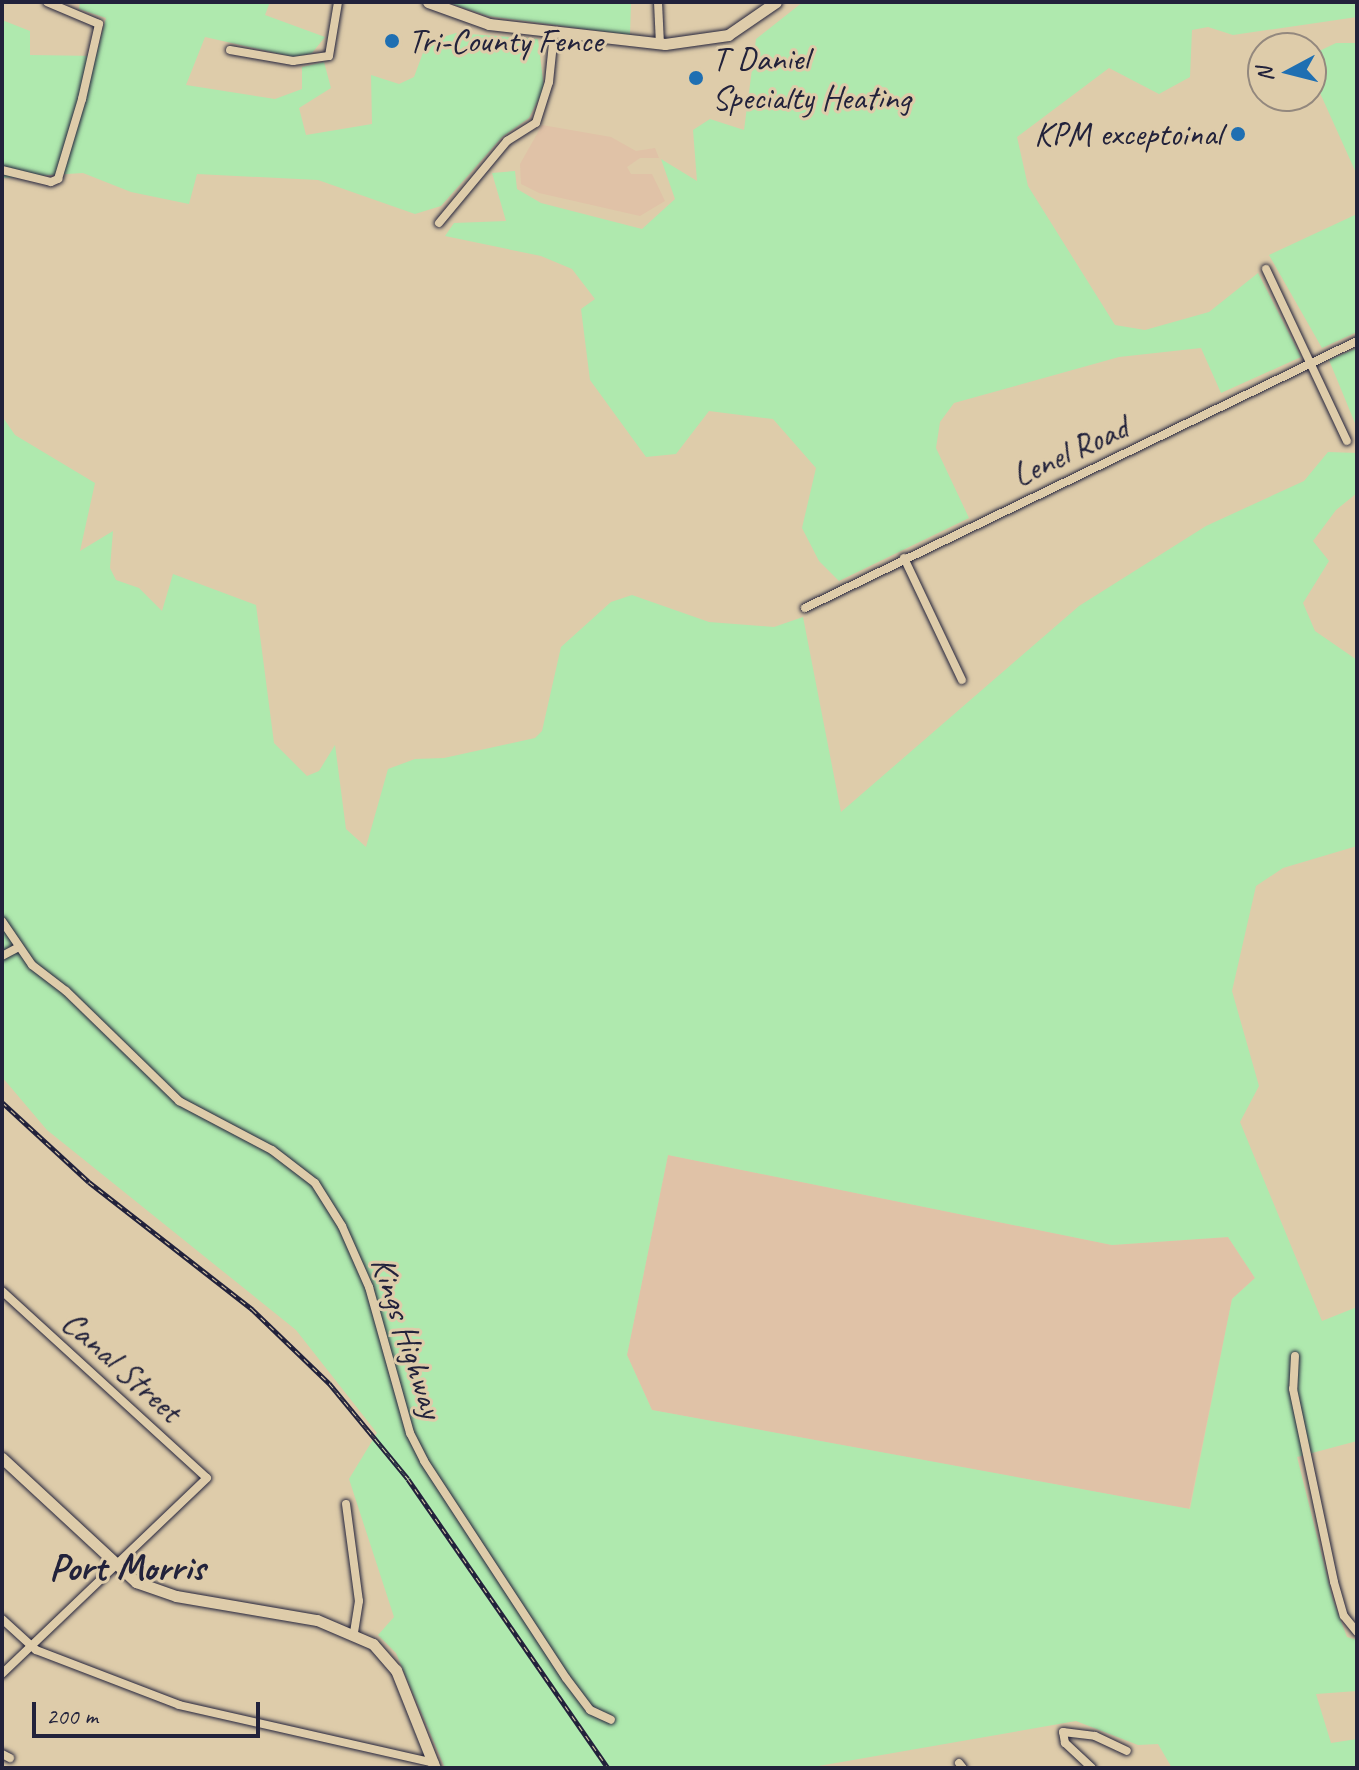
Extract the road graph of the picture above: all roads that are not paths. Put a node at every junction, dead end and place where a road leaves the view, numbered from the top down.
1 (47, 2) edge
2 (338, 2) edge
3 (428, 2) edge
4 (658, 2) edge
5 (776, 2) edge
6 (554, 34) junction
7 (660, 44) junction
8 (230, 50) dead end
9 (2, 170) edge
10 (439, 223) dead end
11 (1266, 269) dead end
12 (1357, 341) edge
13 (1310, 365) junction
14 (1347, 441) dead end
15 (904, 558) junction
16 (805, 608) dead end
17 (962, 680) dead end
18 (2, 921) edge
19 (17, 948) junction
20 (2, 956) edge
21 (2, 1291) edge
22 (1295, 1356) dead end
23 (2, 1458) edge
24 (346, 1504) dead end
25 (114, 1567) junction
26 (2, 1619) edge
27 (354, 1632) junction
28 (1357, 1632) edge
29 (32, 1646) junction
30 (2, 1674) edge
31 (611, 1720) dead end
32 (1127, 1751) dead end
33 (434, 1766) edge
34 (1092, 1768) edge

1 - 9 street
2 - 8 street
3 - 6 main road
4 - 7 street
5 - 7 main road
6 - 7 main road
6 - 10 street
11 - 13 street
12 - 13 street, Lenel Road
13 - 14 street
13 - 15 street, Lenel Road
15 - 16 street, Lenel Road
15 - 17 street
18 - 19 street, Kings Highway
19 - 20 street
19 - 31 street, Kings Highway
21 - 25 street, Canal Street
22 - 28 street
23 - 25 main road
24 - 27 street
25 - 27 main road
25 - 29 street
26 - 29 street
27 - 33 main road
29 - 30 street
29 - 33 street
32 - 34 street

